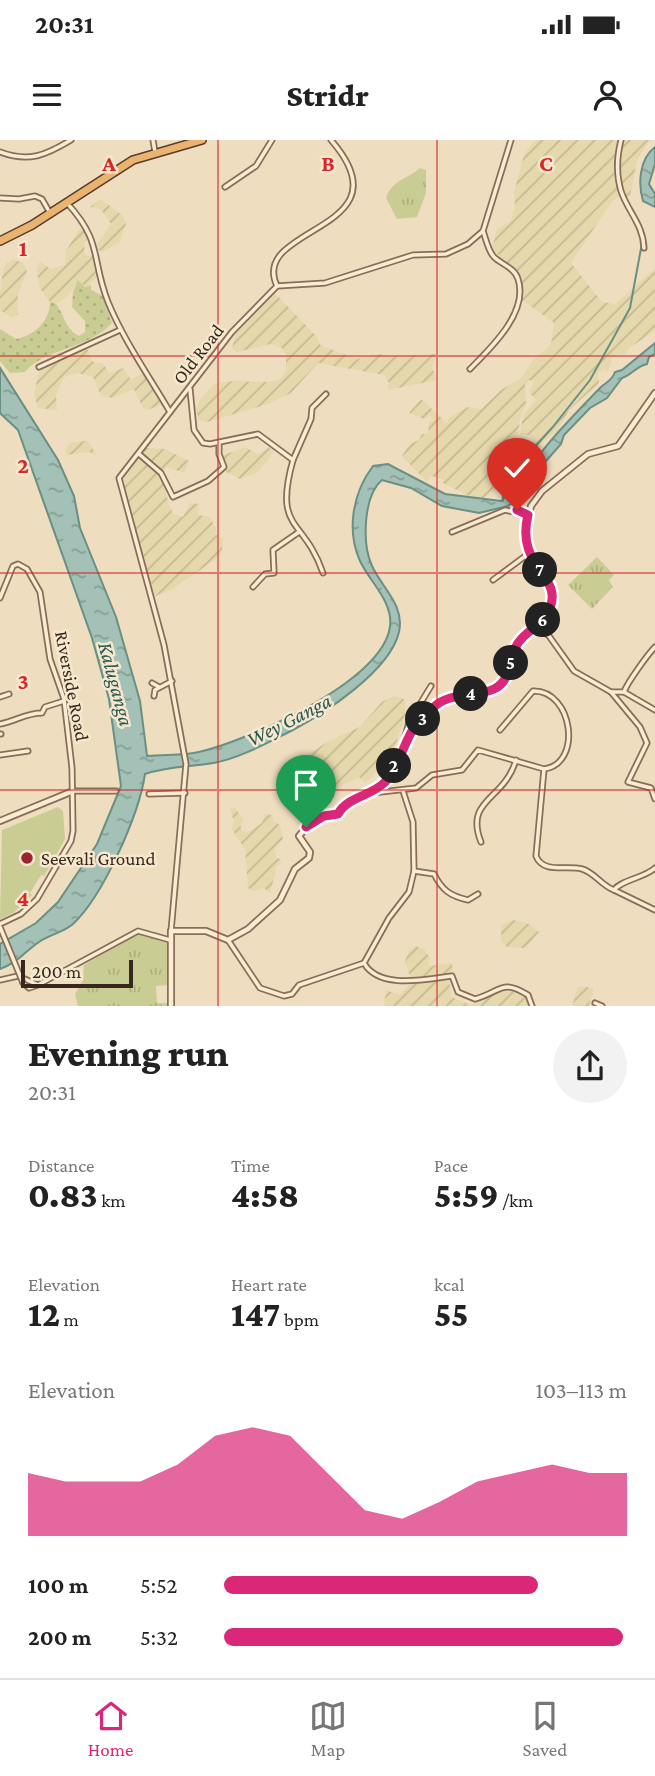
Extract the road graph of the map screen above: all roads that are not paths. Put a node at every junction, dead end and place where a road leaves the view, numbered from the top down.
1 (71, 140) edge
2 (153, 140) edge
3 (202, 140) edge
4 (272, 140) edge
5 (331, 140) edge
6 (511, 140) edge
7 (621, 140) edge
8 (0, 152) edge
9 (155, 152) junction
10 (225, 187) dead end
11 (0, 198) edge
12 (66, 202) junction
13 (50, 213) junction
14 (483, 232) junction
15 (0, 241) edge
16 (644, 248) dead end
17 (277, 286) junction
18 (120, 330) junction
19 (39, 367) dead end
20 (470, 369) dead end
21 (189, 387) junction
22 (655, 393) edge
23 (326, 394) dead end
24 (170, 412) junction
25 (219, 442) junction
26 (139, 454) junction
27 (293, 460) junction
28 (528, 515) junction
29 (299, 531) junction
30 (452, 532) dead end
31 (528, 554) junction
32 (323, 573) dead end
33 (493, 580) dead end
34 (0, 581) edge
35 (253, 587) dead end
36 (3, 591) junction
37 (0, 598) edge
38 (538, 627) junction
39 (655, 647) edge
40 (172, 681) junction
41 (152, 683) dead end
42 (431, 686) dead end
43 (159, 687) junction
44 (611, 692) junction
45 (624, 692) junction
46 (9, 694) dead end
47 (154, 696) dead end
48 (0, 697) edge
49 (64, 701) junction
50 (655, 710) edge
51 (0, 724) edge
52 (500, 730) dead end
53 (28, 751) dead end
54 (0, 755) edge
55 (400, 756) junction
56 (516, 760) junction
57 (544, 769) junction
58 (73, 791) junction
59 (116, 791) dead end
60 (403, 791) junction
61 (185, 793) junction
62 (366, 793) junction
63 (149, 794) dead end
64 (655, 799) edge
65 (0, 821) edge
66 (481, 842) dead end
67 (655, 868) edge
68 (414, 871) junction
69 (614, 890) junction
70 (478, 894) dead end
71 (655, 910) edge
72 (0, 926) edge
73 (170, 932) junction
74 (170, 940) junction
75 (228, 940) junction
76 (364, 963) junction
77 (0, 980) edge
78 (38, 985) junction
79 (595, 1003) dead end
80 (171, 1006) edge
81 (532, 1006) edge
82 (603, 1006) edge

1 - 8 street
2 - 9 street
3 - 9 highway
4 - 10 street
5 - 17 street
6 - 14 street
7 - 16 street
9 - 12 highway
11 - 13 street
12 - 13 highway
12 - 18 street
13 - 15 highway
14 - 17 street
14 - 20 street
17 - 21 street, Old Road
18 - 19 street
18 - 24 street
21 - 24 street, Old Road
21 - 25 street
22 - 28 street
23 - 27 street
24 - 26 street, Old Road
25 - 26 street
25 - 27 street
26 - 40 street, Old Road
27 - 29 street
28 - 30 street
28 - 31 street
29 - 32 street
29 - 35 street
31 - 33 street
31 - 38 street
34 - 36 street
36 - 37 street
36 - 49 street, Riverside Road
38 - 44 street
38 - 55 street
39 - 45 street
40 - 43 street
40 - 61 street, Old Road
41 - 43 street
42 - 55 street
43 - 47 street
44 - 45 street
44 - 64 street
45 - 50 street
46 - 48 street
49 - 51 street
49 - 58 street, Riverside Road
52 - 57 street
53 - 54 street
55 - 62 street
56 - 57 street
56 - 60 street
56 - 66 street
57 - 69 street
58 - 59 street
58 - 65 street
58 - 72 street, Riverside Road
60 - 62 street
60 - 68 street
61 - 63 street
61 - 73 street, Old Road
62 - 75 street
67 - 69 street
68 - 70 street
68 - 76 street
69 - 71 street
72 - 78 street, bridge
73 - 74 street
73 - 75 street
74 - 78 street
74 - 80 street
75 - 76 street
76 - 81 street
77 - 78 street
79 - 82 street

